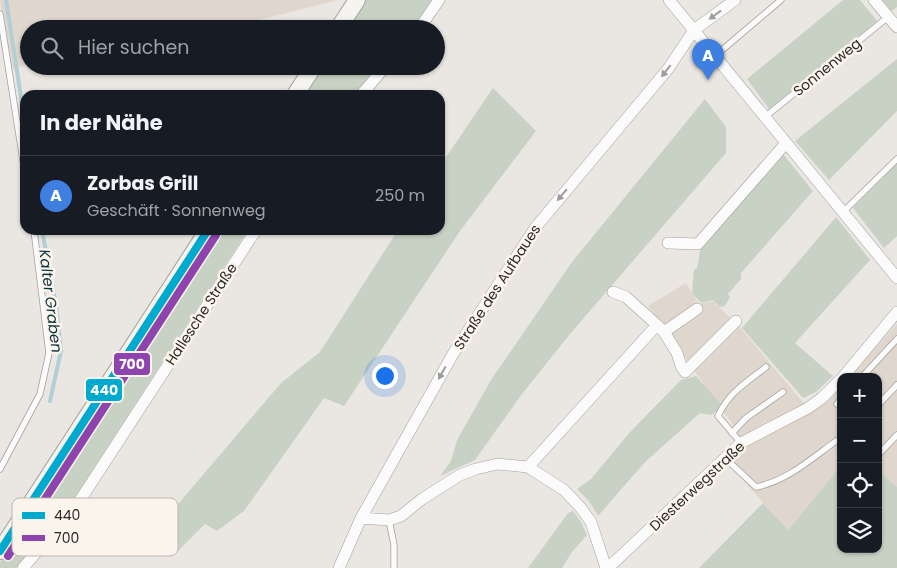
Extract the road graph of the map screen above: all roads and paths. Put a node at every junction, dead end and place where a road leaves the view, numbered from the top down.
1 (357, 0) edge
2 (439, 0) edge
3 (670, 0) edge
4 (735, 0) edge
5 (781, 0) edge
6 (874, 0) edge
7 (0, 14) edge
8 (888, 16) junction
9 (344, 20) edge
10 (425, 20) edge
11 (897, 27) edge
12 (694, 30) junction
13 (715, 56) junction
14 (308, 75) edge
15 (378, 75) edge
16 (298, 90) edge
17 (365, 90) edge
18 (765, 117) junction
19 (20, 141) edge
20 (786, 143) junction
21 (897, 159) edge
22 (843, 212) junction
23 (35, 235) edge
24 (205, 235) edge
25 (253, 235) edge
26 (668, 243) dead end
27 (897, 278) edge
28 (613, 292) dead end
29 (696, 309) dead end
30 (897, 312) edge
31 (736, 321) dead end
32 (660, 328) junction
33 (897, 339) edge
34 (766, 367) dead end
35 (846, 373) edge
36 (866, 373) edge
37 (837, 383) edge
38 (897, 385) edge
39 (783, 392) dead end
40 (882, 401) edge
41 (732, 433) junction
42 (897, 435) edge
43 (836, 441) dead end
44 (741, 442) junction
45 (882, 451) edge
46 (725, 458) junction
47 (528, 467) junction
48 (0, 469) edge
49 (34, 498) edge
50 (82, 498) edge
51 (361, 518) junction
52 (389, 520) junction
53 (12, 532) edge
54 (0, 551) edge
55 (33, 556) edge
56 (23, 568) edge
57 (339, 568) edge
58 (394, 568) edge
59 (607, 568) edge

1 - 9 main road
2 - 10 street
3 - 12 street
4 -> 12 street
5 - 13 lane
6 - 8 street
7 - 19 lane
8 - 11 street
8 - 18 lane, Sonnenweg
12 - 13 street
12 -> 51 street, Straße des Aufbaues
13 - 18 street
14 - 16 main road
15 - 17 street
18 - 20 street
20 - 22 street
20 - 26 street
21 - 22 lane
22 - 27 street
23 - 48 lane
24 - 49 main road
25 - 50 street, Hallesche Straße
28 - 32 street
29 - 32 street
30 - 35 street, Diesterwegstraße
31 - 32 street
32 - 47 street
33 - 36 lane
34 - 41 lane
37 - 44 street, Diesterwegstraße
38 - 40 lane
39 - 41 lane
41 - 44 lane
42 - 45 lane
43 - 46 lane
44 - 46 street, Diesterwegstraße
46 - 59 street, Diesterwegstraße
47 - 52 street, Diesterwegstraße
47 - 59 street, Diesterwegstraße
51 - 52 street
51 - 57 street, Straße des Aufbaues
52 - 58 lane
53 - 54 main road
55 - 56 street, Hallesche Straße

